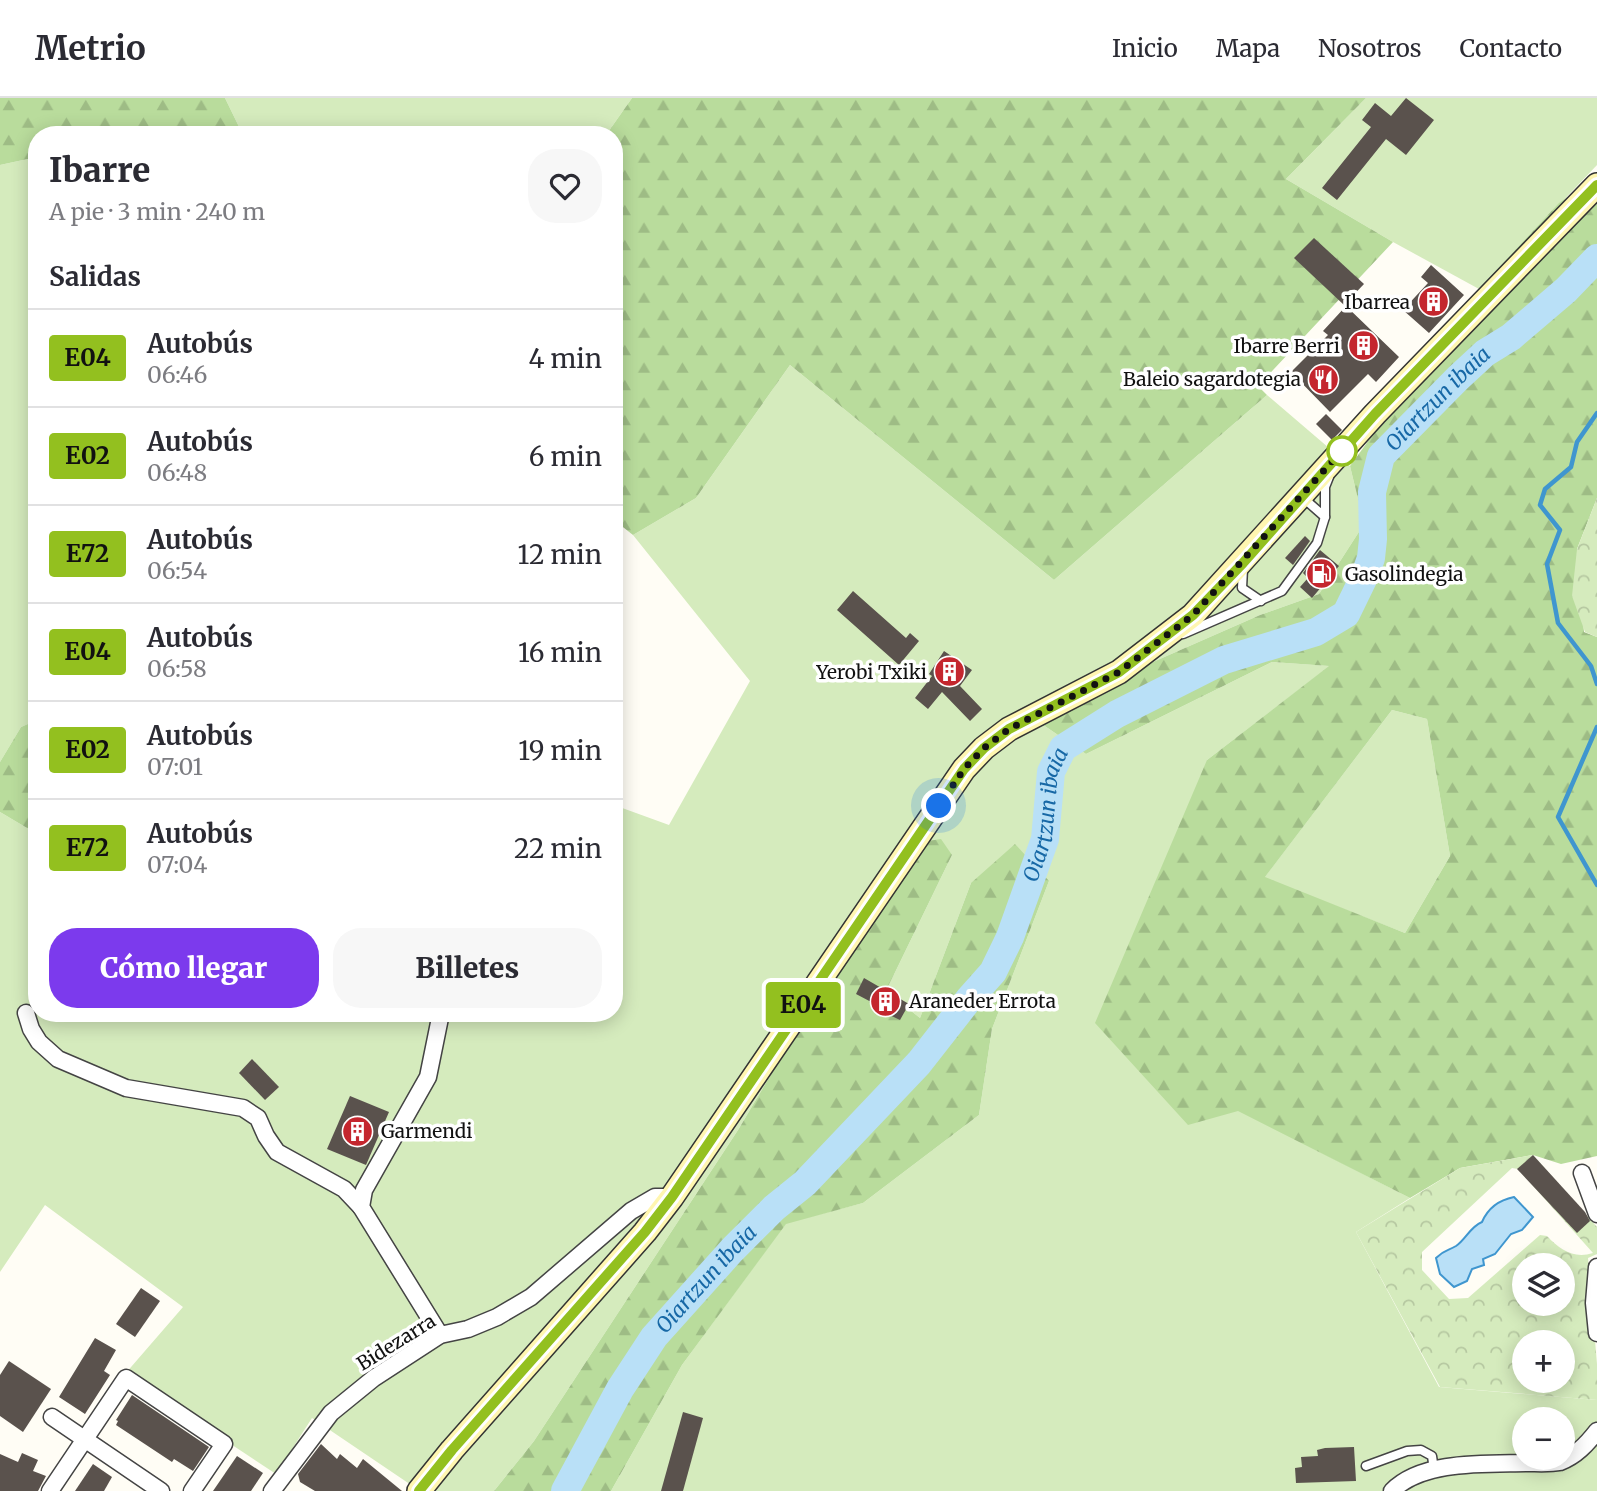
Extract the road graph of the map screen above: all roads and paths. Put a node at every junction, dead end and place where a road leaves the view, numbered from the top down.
1 (1597, 184) edge
2 (1334, 460) junction
3 (1306, 491) junction
4 (1325, 517) junction
5 (1243, 563) junction
6 (1261, 601) junction
7 (1154, 646) junction
8 (26, 1013) dead end
9 (28, 1019) edge
10 (29, 1022) edge
11 (439, 1022) edge
12 (1582, 1173) dead end
13 (672, 1197) junction
14 (361, 1207) junction
15 (1597, 1214) edge
16 (1597, 1267) edge
17 (1597, 1333) edge
18 (440, 1335) junction
19 (52, 1417) dead end
20 (1597, 1431) edge
21 (85, 1440) junction
22 (1366, 1466) dead end
23 (1434, 1470) junction
24 (279, 1489) edge
25 (50, 1491) edge
26 (161, 1491) edge
27 (192, 1491) edge
28 (419, 1491) edge
29 (1392, 1491) edge

1 - 2 street
2 - 3 street
2 - 4 lane
3 - 4 lane
3 - 5 street
4 - 6 lane
5 - 6 lane
5 - 7 street
6 - 7 lane
7 - 13 street
8 - 9 street
10 - 14 street
11 - 14 street
12 - 15 street
13 - 18 street, Bidezarra
13 - 28 street
14 - 18 street
16 - 17 street
18 - 24 street, Bidezarra
19 - 21 street
20 - 23 street
21 - 25 street
21 - 26 street
21 - 27 street
22 - 23 lane
23 - 29 street

